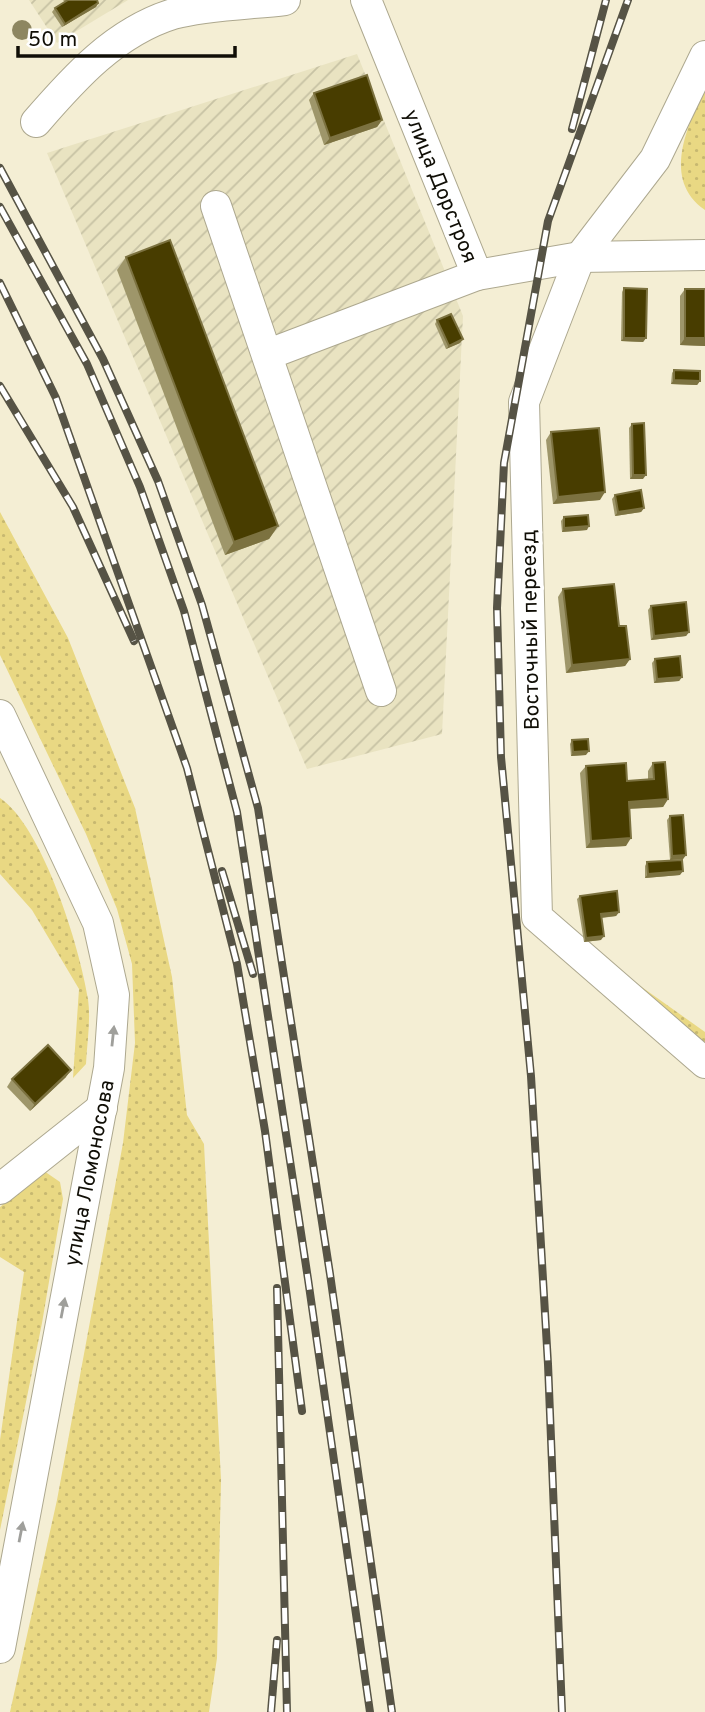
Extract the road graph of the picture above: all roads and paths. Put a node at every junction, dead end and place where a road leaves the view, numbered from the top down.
1 (366, 0) edge
2 (273, 1) edge
3 (705, 56) edge
4 (36, 121) dead end
5 (216, 206) dead end
6 (705, 255) edge
7 (580, 257) junction
8 (477, 275) junction
9 (269, 354) junction
10 (382, 691) dead end
11 (0, 715) edge
12 (0, 758) edge
13 (46, 810) junction
14 (705, 1063) edge
15 (102, 1108) junction
16 (0, 1189) edge
17 (4, 1604) edge
18 (0, 1648) edge

1 - 8 street, улица Дорстроя
2 - 4 street
3 - 7 street, Восточный переезд
5 - 9 street
6 - 7 street
7 - 8 street, улица Дорстроя
7 - 14 street, Восточный переезд
8 - 9 street
9 - 10 street
11 - 13 street, улица Ломоносова
12 - 13 street
15 -> 13 street, улица Ломоносова
15 - 16 street
17 -> 15 street, улица Ломоносова
17 - 18 street, улица Ломоносова

